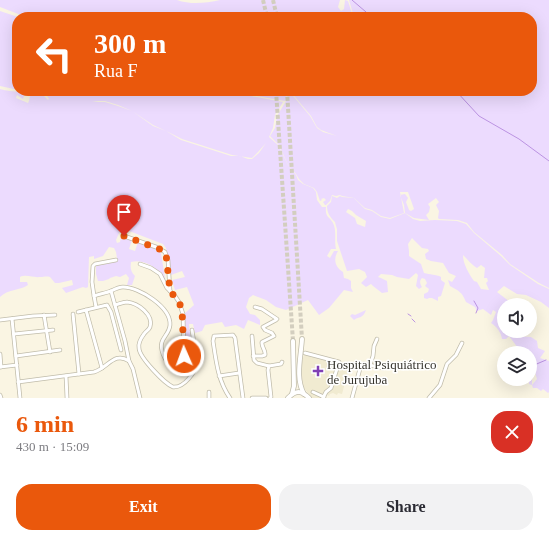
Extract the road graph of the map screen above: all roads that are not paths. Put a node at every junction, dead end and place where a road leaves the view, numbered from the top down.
1 (124, 236) dead end
2 (116, 260) dead end
3 (140, 264) dead end
4 (111, 291) junction
5 (170, 291) junction
6 (94, 296) junction
7 (115, 305) junction
8 (96, 307) junction
9 (255, 307) dead end
10 (86, 310) junction
11 (78, 312) dead end
12 (73, 314) dead end
13 (44, 315) junction
14 (55, 315) dead end
15 (12, 319) junction
16 (0, 320) edge
17 (53, 330) dead end
18 (192, 330) dead end
19 (46, 331) junction
20 (14, 334) junction
21 (252, 336) dead end
22 (302, 339) tunnel mouth
23 (377, 339) dead end
24 (293, 341) tunnel mouth
25 (462, 343) dead end
26 (60, 350) dead end
27 (121, 350) dead end
28 (50, 352) junction
29 (305, 353) dead end
30 (0, 354) edge
31 (16, 356) junction
32 (253, 356) junction
33 (129, 361) junction
34 (282, 362) dead end
35 (17, 365) junction
36 (370, 365) junction
37 (269, 366) junction
38 (0, 367) edge
39 (102, 368) junction
40 (383, 368) dead end
41 (239, 373) junction
42 (79, 374) junction
43 (66, 376) junction
44 (219, 376) junction
45 (18, 382) junction
46 (209, 392) dead end
47 (313, 392) dead end
48 (304, 394) junction
49 (0, 395) edge
50 (290, 396) edge
51 (324, 397) edge
52 (1, 398) edge
53 (20, 398) edge
54 (68, 398) edge
55 (140, 398) edge
56 (209, 398) edge
57 (230, 398) edge
58 (243, 398) edge
59 (252, 398) edge
60 (262, 398) edge
61 (266, 398) edge
62 (271, 398) edge
63 (309, 398) edge
64 (352, 398) edge
65 (429, 398) edge

1 - 5 street
2 - 6 street
3 - 5 street
4 - 5 street
4 - 6 street
4 - 7 street
6 - 8 street
7 - 18 street
7 - 33 street
8 - 10 street
8 - 27 street
9 - 32 street
10 - 11 street
10 - 39 street
12 - 42 street
13 - 14 street
13 - 15 street
13 - 19 street
15 - 16 street
15 - 20 street
17 - 19 street
19 - 20 street
19 - 28 street
20 - 31 street
21 - 32 street
22 - 48 main road
23 - 36 street
24 - 50 main road
25 - 65 street
26 - 28 street
28 - 31 street
29 - 51 street
30 - 38 street
31 - 35 street
32 - 37 street
33 - 39 street
33 - 55 street
34 - 37 street
35 - 38 street
35 - 45 street
36 - 40 street
36 - 64 street
37 - 62 street
39 - 42 street
41 - 44 street
41 - 44 street
41 - 58 street
42 - 43 street
43 - 45 street
43 - 54 street
44 - 57 street
45 - 53 street
46 - 56 street
47 - 51 street
48 - 50 main road
48 - 63 main road
49 - 52 street
59 - 60 street
60 - 61 street

